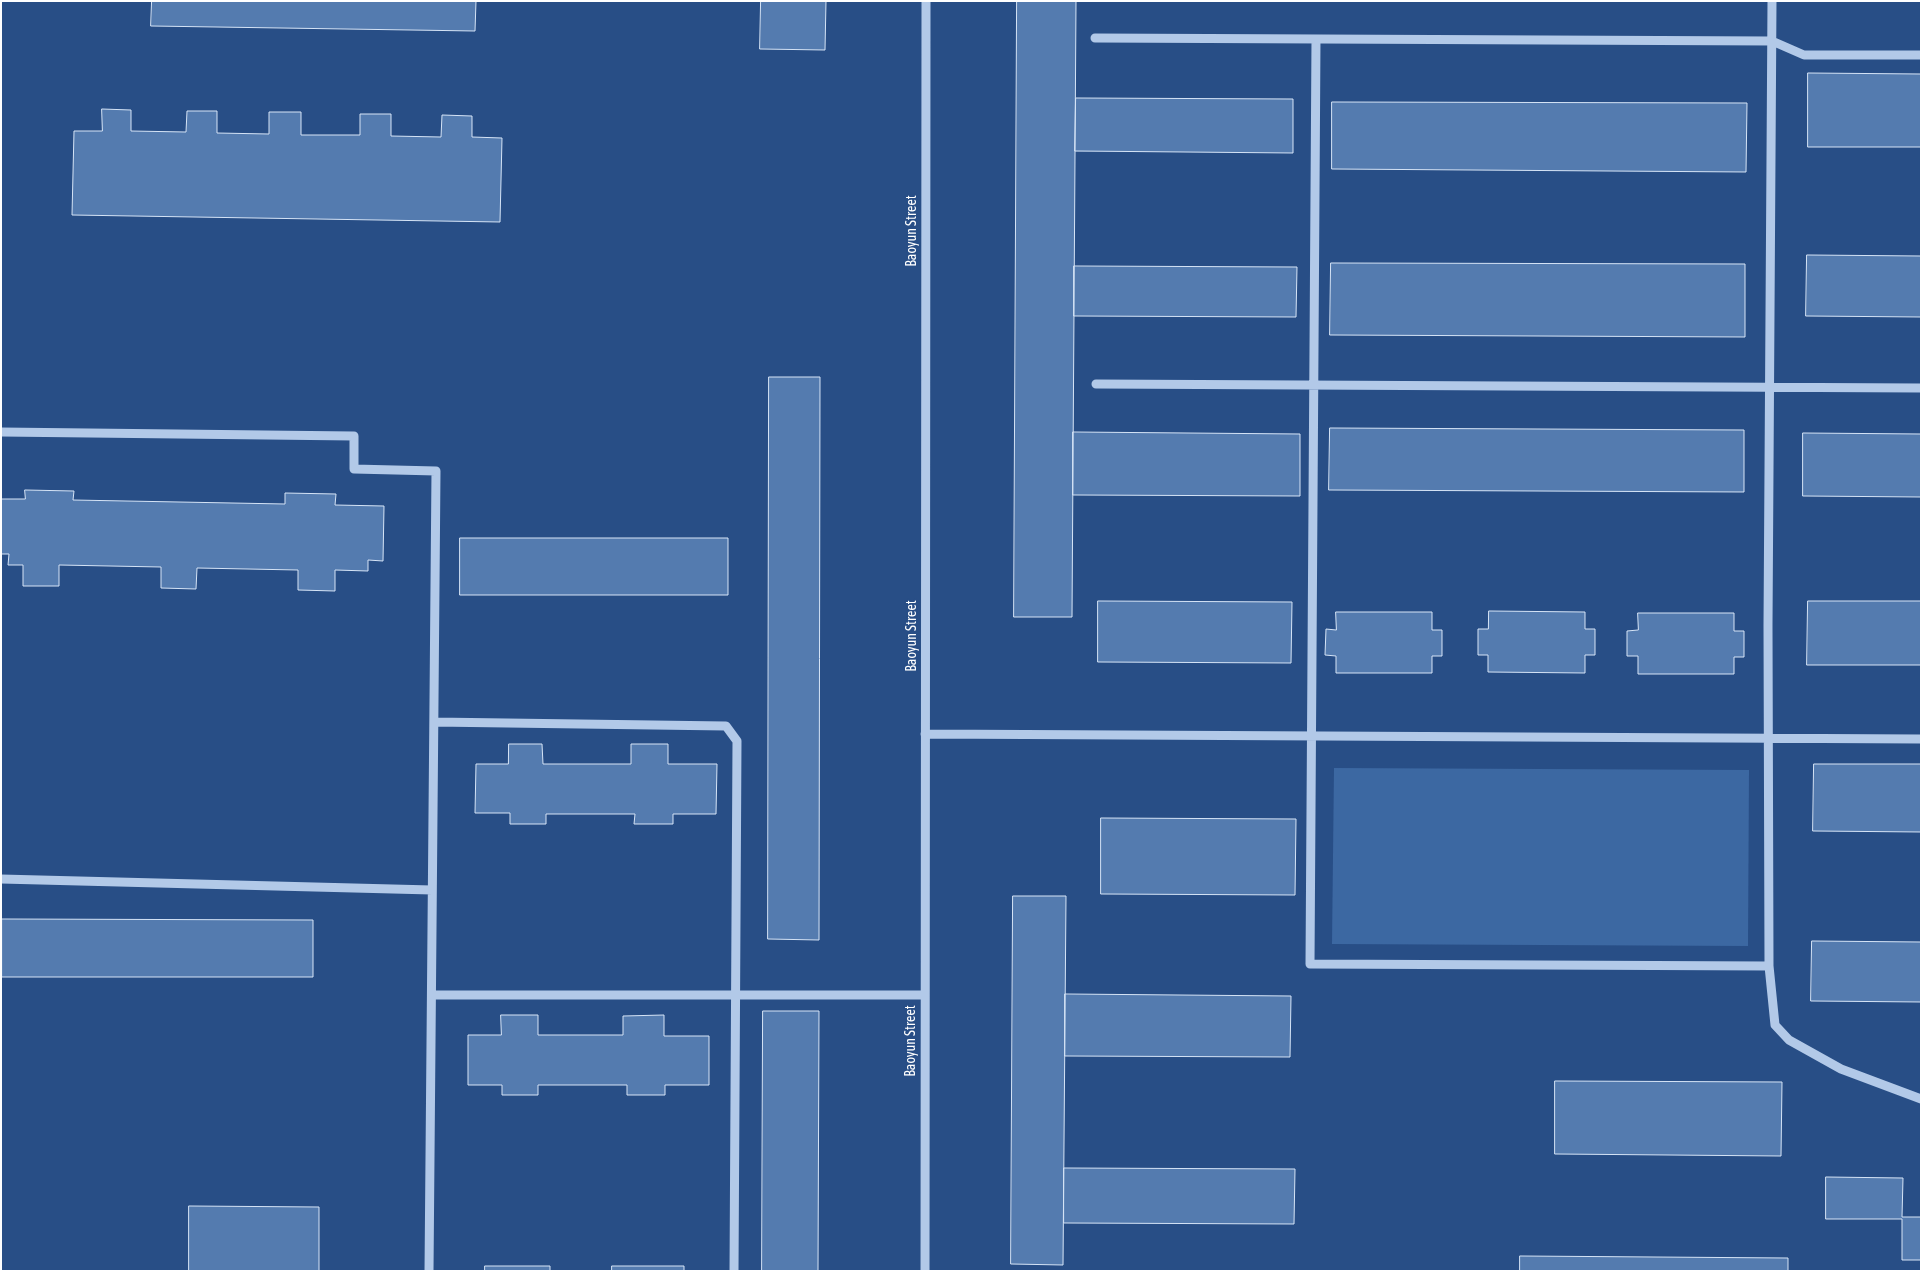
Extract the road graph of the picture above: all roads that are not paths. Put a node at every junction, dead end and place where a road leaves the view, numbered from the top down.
1 (926, 1) edge
2 (1772, 1) edge
3 (1095, 38) dead end
4 (1316, 39) junction
5 (1772, 41) junction
6 (1921, 55) edge
7 (1096, 384) dead end
8 (1314, 384) junction
9 (1770, 387) junction
10 (1921, 388) edge
11 (1, 432) edge
12 (434, 722) junction
13 (925, 734) junction
14 (1311, 736) junction
15 (1769, 738) junction
16 (1921, 739) edge
17 (1, 879) edge
18 (432, 890) junction
19 (1769, 966) junction
20 (432, 995) junction
21 (736, 995) junction
22 (925, 995) junction
23 (1921, 1099) edge
24 (429, 1271) edge
25 (734, 1271) edge
26 (925, 1271) edge

1 - 13 street, Baoyun Street
2 - 5 street
3 - 4 street
4 - 5 street
4 - 8 street
5 - 6 street
5 - 9 street
7 - 8 street
8 - 9 street
8 - 14 street
9 - 10 street
9 - 15 street
11 - 12 street
12 - 18 street
12 - 21 street
13 - 14 street
13 - 22 street, Baoyun Street
14 - 15 street
14 - 19 street
15 - 16 street
15 - 19 street
17 - 18 street
18 - 20 street
19 - 23 street
20 - 21 street
20 - 24 street
21 - 22 street
21 - 25 street
22 - 26 street, Baoyun Street

